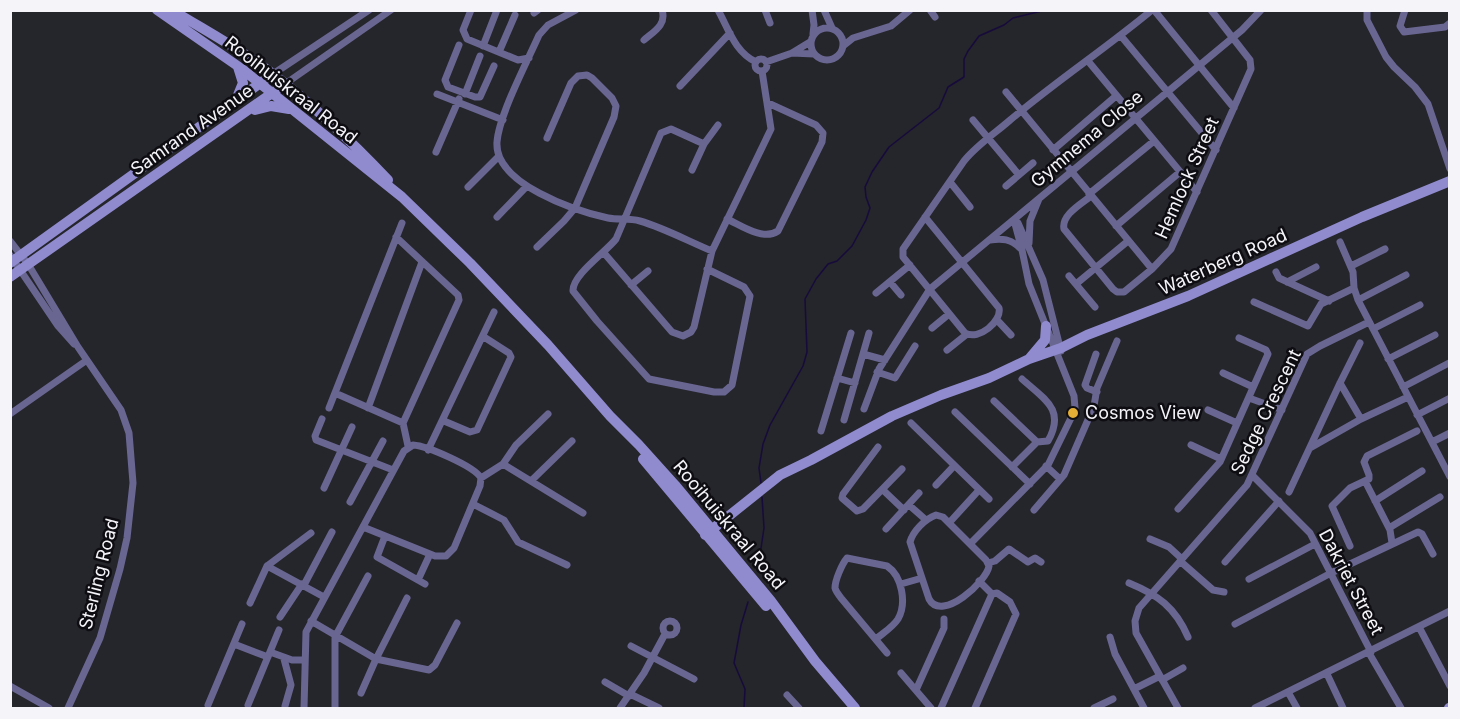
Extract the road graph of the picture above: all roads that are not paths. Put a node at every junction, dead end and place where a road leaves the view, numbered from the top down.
1 (158, 10) edge
2 (172, 10) edge
3 (369, 10) edge
4 (391, 10) edge
5 (471, 10) edge
6 (497, 10) edge
7 (662, 10) edge
8 (718, 10) edge
9 (765, 10) edge
10 (812, 10) edge
11 (824, 10) edge
12 (910, 10) edge
13 (930, 10) edge
14 (1153, 10) edge
15 (1211, 10) edge
16 (1261, 10) edge
17 (1367, 10) edge
18 (1405, 10) edge
19 (574, 11) edge
20 (515, 15) dead end
21 (935, 17) dead end
22 (1449, 23) edge
23 (770, 24) dead end
24 (832, 28) junction
25 (730, 33) junction
26 (839, 34) junction
27 (861, 35) junction
28 (1121, 36) junction
29 (1233, 38) junction
30 (811, 39) junction
31 (644, 40) dead end
32 (459, 45) dead end
33 (483, 46) junction
34 (843, 46) junction
35 (499, 52) junction
36 (792, 53) junction
37 (814, 54) junction
38 (480, 56) dead end
39 (529, 58) junction
40 (1088, 61) junction
41 (756, 62) junction
42 (766, 62) junction
43 (1199, 65) junction
44 (238, 66) junction
45 (495, 66) dead end
46 (762, 71) junction
47 (273, 74) junction
48 (261, 84) junction
49 (285, 84) junction
50 (680, 86) dead end
51 (1006, 92) dead end
52 (1167, 92) junction
53 (273, 93) junction
54 (463, 93) junction
55 (437, 94) dead end
56 (1116, 96) junction
57 (457, 102) junction
58 (234, 103) junction
59 (768, 103) junction
60 (1234, 108) junction
61 (292, 110) junction
62 (1021, 111) junction
63 (246, 113) junction
64 (1135, 119) junction
65 (502, 120) junction
66 (973, 120) dead end
67 (718, 125) dead end
68 (547, 138) dead end
69 (987, 138) junction
70 (1154, 141) junction
71 (704, 144) junction
72 (1053, 150) junction
73 (1216, 150) junction
74 (436, 152) dead end
75 (499, 156) junction
76 (1033, 163) dead end
77 (1449, 169) edge
78 (692, 170) dead end
79 (1071, 172) junction
80 (1180, 172) junction
81 (1020, 175) junction
82 (1449, 181) edge
83 (950, 182) junction
84 (1006, 186) dead end
85 (468, 187) dead end
86 (526, 187) junction
87 (1197, 192) junction
88 (1090, 195) junction
89 (402, 197) junction
90 (1040, 197) junction
91 (970, 207) dead end
92 (575, 208) junction
93 (497, 217) dead end
94 (925, 217) junction
95 (626, 219) junction
96 (727, 219) junction
97 (1015, 219) junction
98 (402, 223) dead end
99 (1116, 226) junction
100 (396, 237) junction
101 (988, 240) junction
102 (10, 241) edge
103 (1128, 241) junction
104 (1340, 242) dead end
105 (537, 247) dead end
106 (1026, 249) junction
107 (1384, 249) dead end
108 (712, 251) junction
109 (604, 253) junction
110 (422, 262) junction
111 (962, 262) junction
112 (17, 263) edge
113 (910, 266) junction
114 (1351, 266) junction
115 (1316, 267) dead end
116 (1096, 268) junction
117 (707, 269) junction
118 (1152, 269) junction
119 (648, 271) dead end
120 (1276, 272) dead end
121 (1406, 275) dead end
122 (1069, 276) dead end
123 (890, 282) junction
124 (1287, 282) junction
125 (1076, 284) junction
126 (631, 285) junction
127 (1354, 288) junction
128 (930, 289) junction
129 (876, 293) dead end
130 (901, 295) dead end
131 (1047, 296) junction
132 (1035, 300) junction
133 (1358, 300) junction
134 (1329, 301) junction
135 (1254, 302) dead end
136 (1420, 305) dead end
137 (1095, 307) dead end
138 (494, 312) dead end
139 (949, 314) junction
140 (997, 320) junction
141 (1369, 322) junction
142 (1046, 326) junction
143 (932, 328) dead end
144 (1373, 329) junction
145 (851, 333) dead end
146 (869, 333) dead end
147 (967, 334) junction
148 (1011, 334) dead end
149 (1435, 335) dead end
150 (483, 337) junction
151 (1239, 338) dead end
152 (1117, 341) dead end
153 (1360, 343) dead end
154 (915, 346) dead end
155 (1059, 349) junction
156 (947, 350) dead end
157 (863, 354) junction
158 (1096, 354) dead end
159 (1029, 359) junction
160 (1388, 359) junction
161 (87, 360) junction
162 (885, 360) junction
163 (1449, 363) edge
164 (877, 372) junction
165 (1223, 373) dead end
166 (837, 378) junction
167 (1022, 379) dead end
168 (855, 383) junction
169 (1340, 383) junction
170 (1253, 387) junction
171 (1403, 387) junction
172 (1096, 392) junction
173 (335, 393) junction
174 (1408, 397) junction
175 (1249, 398) junction
176 (1449, 398) edge
177 (994, 401) dead end
178 (329, 408) dead end
179 (368, 408) junction
180 (1075, 408) dead end
181 (864, 410) dead end
182 (1208, 410) dead end
183 (1282, 410) junction
184 (955, 412) dead end
185 (10, 414) edge
186 (548, 414) dead end
187 (1417, 415) junction
188 (1071, 418) dead end
189 (322, 419) dead end
190 (1361, 419) junction
191 (844, 420) dead end
192 (444, 421) junction
193 (403, 423) junction
194 (911, 423) dead end
195 (1237, 423) junction
196 (352, 427) dead end
197 (821, 430) dead end
198 (1417, 431) dead end
199 (1449, 433) edge
200 (383, 441) dead end
201 (572, 441) dead end
202 (1037, 442) junction
203 (1431, 442) junction
204 (1191, 445) dead end
205 (408, 446) junction
206 (878, 447) dead end
207 (1310, 448) junction
208 (342, 450) junction
209 (428, 450) junction
210 (1221, 459) junction
211 (373, 461) junction
212 (504, 464) junction
213 (954, 466) junction
214 (1012, 466) junction
215 (1046, 466) junction
216 (902, 469) dead end
217 (393, 470) junction
218 (1422, 471) dead end
219 (1448, 472) edge
220 (1253, 476) junction
221 (481, 478) junction
222 (1060, 479) junction
223 (531, 481) junction
224 (1365, 481) junction
225 (1030, 484) junction
226 (936, 485) dead end
227 (324, 488) dead end
228 (883, 490) junction
229 (980, 490) junction
230 (1289, 492) dead end
231 (920, 493) dead end
232 (1440, 497) dead end
233 (988, 499) dead end
234 (1279, 501) junction
235 (1375, 501) junction
236 (350, 502) dead end
237 (473, 504) junction
238 (907, 508) junction
239 (1178, 509) dead end
240 (1034, 510) dead end
241 (583, 513) dead end
242 (926, 520) junction
243 (949, 523) junction
244 (363, 527) junction
245 (1389, 528) junction
246 (886, 529) dead end
247 (332, 532) dead end
248 (709, 532) junction
249 (311, 533) dead end
250 (385, 536) junction
251 (1150, 539) dead end
252 (1392, 543) junction
253 (970, 544) junction
254 (1315, 544) junction
255 (1350, 546) dead end
256 (430, 554) junction
257 (1433, 554) dead end
258 (1181, 560) junction
259 (1041, 562) dead end
260 (1225, 562) dead end
261 (988, 563) junction
262 (267, 566) junction
263 (567, 566) dead end
264 (1331, 573) junction
265 (368, 576) dead end
266 (922, 578) junction
267 (1249, 579) dead end
268 (979, 580) junction
269 (1129, 583) dead end
270 (303, 584) junction
271 (901, 584) junction
272 (1152, 592) junction
273 (1224, 592) dead end
274 (992, 594) junction
275 (324, 597) junction
276 (407, 598) dead end
277 (250, 603) dead end
278 (1449, 611) edge
279 (280, 617) dead end
280 (944, 619) dead end
281 (311, 621) junction
282 (457, 623) dead end
283 (242, 624) dead end
284 (1235, 624) dead end
285 (1419, 627) junction
286 (279, 630) dead end
287 (665, 633) dead end
288 (335, 637) junction
289 (1110, 637) dead end
290 (1188, 637) dead end
291 (876, 639) junction
292 (234, 644) junction
293 (631, 645) dead end
294 (1370, 652) junction
295 (887, 653) dead end
296 (269, 655) junction
297 (652, 658) junction
298 (284, 659) junction
299 (376, 659) junction
300 (305, 660) junction
301 (1183, 669) dead end
302 (901, 674) dead end
303 (1327, 674) junction
304 (1161, 678) junction
305 (694, 679) dead end
306 (605, 682) dead end
307 (10, 686) edge
308 (1449, 686) edge
309 (1134, 689) junction
310 (915, 690) junction
311 (1288, 692) junction
312 (361, 693) dead end
313 (629, 695) junction
314 (787, 695) dead end
315 (1113, 699) dead end
316 (208, 705) dead end
317 (248, 705) dead end
318 (285, 706) dead end
319 (49, 708) edge
320 (68, 708) edge
321 (304, 708) edge
322 (335, 708) edge
323 (620, 708) edge
324 (659, 708) edge
325 (796, 708) edge
326 (855, 708) edge
327 (931, 708) edge
328 (941, 708) edge
329 (975, 708) edge
330 (1094, 708) edge
331 (1144, 708) edge
332 (1178, 708) edge
333 (1255, 708) edge
334 (1297, 708) edge
335 (1344, 708) edge
336 (1401, 708) edge

1 - 44 main road, Rooihuiskraal Road
2 - 47 main road, Rooihuiskraal Road
3 - 47 street, Samrand Avenue
4 - 49 street, Samrand Avenue
5 - 33 street
6 - 33 street
7 - 31 street
8 - 25 street
9 - 23 street
10 - 30 street
11 - 24 street
12 - 27 street
13 - 21 street
14 - 28 street
14 - 43 street
15 - 29 street, Hemlock Street
16 - 29 street, Gymnema Close
17 - 77 street
18 - 22 street
19 - 39 street
20 - 35 street
24 - 26 street
24 - 30 street
25 - 41 street
25 - 50 street
26 - 27 street
26 - 34 street
27 - 34 street
28 - 40 street
28 - 52 street
29 - 43 street, Gymnema Close
29 - 60 street, Hemlock Street
30 - 36 street
30 - 37 street
32 - 54 street
33 - 35 street
34 - 37 street
35 - 39 street
36 - 37 street
36 - 42 street
38 - 54 street
39 - 65 street
40 - 56 street
40 - 62 street
41 - 42 street
41 - 46 street
42 - 46 street
43 - 52 street, Gymnema Close
43 - 60 street
44 - 48 main road, Rooihuiskraal Road
44 - 58 main road
45 - 54 street
46 - 59 street
47 - 48 main road, Samrand Avenue
47 - 49 main road, Rooihuiskraal Road
48 - 53 main road, Rooihuiskraal Road
48 - 58 main road, Samrand Avenue
49 - 53 main road, Samrand Avenue
49 - 89 main road, Rooihuiskraal Road
51 - 62 street
52 - 64 street, Gymnema Close
52 - 73 street
53 - 61 main road, Rooihuiskraal Road
53 - 63 main road, Samrand Avenue
54 - 57 street
55 - 57 street
56 - 64 street
56 - 72 street
57 - 65 street
57 - 74 street
58 - 112 main road, Samrand Avenue
59 - 96 street
59 - 96 street
60 - 73 street, Hemlock Street
61 - 63 main road
61 - 89 main road, Rooihuiskraal Road
62 - 69 street
62 - 72 street
63 - 112 main road, Samrand Avenue
64 - 70 street
64 - 79 street, Gymnema Close
65 - 75 street
66 - 69 street
67 - 71 street
68 - 92 street
69 - 81 street
69 - 83 street
70 - 80 street
70 - 88 street, Hemlock Street
71 - 78 street
71 - 95 street
72 - 79 street
73 - 87 street, Hemlock Street
75 - 85 street
75 - 86 street
76 - 81 street
79 - 88 street
79 - 90 street, Gymnema Close
80 - 87 street
80 - 99 street
81 - 84 street
82 - 155 main road, Waterberg Road
83 - 91 street
83 - 94 street
86 - 92 street
86 - 93 street
87 - 118 street, Hemlock Street
88 - 99 street
88 - 116 street, Hemlock Street
89 - 248 main road, Rooihuiskraal Road
90 - 97 street, Gymnema Close
90 - 106 street
92 - 95 street
92 - 105 street
94 - 111 street
94 - 113 street
95 - 108 street
95 - 109 street
96 - 108 street
97 - 101 street, Gymnema Close
97 - 106 street
98 - 100 street
99 - 103 street
100 - 110 street
100 - 173 street
101 - 106 street
101 - 111 street, Gymnema Close
102 - 112 street, Sterling Road
103 - 116 street
103 - 118 street
104 - 114 street
106 - 131 street
106 - 132 street
107 - 114 street
108 - 117 street
109 - 117 street
109 - 126 street
110 - 179 street
110 - 193 street
111 - 128 street, Gymnema Close
111 - 140 street
112 - 161 street, Sterling Road
113 - 123 street
113 - 128 street
114 - 127 street
115 - 124 street
116 - 118 street, Hemlock Street
116 - 125 street
117 - 126 street
119 - 126 street
120 - 124 street
121 - 133 street
122 - 125 street
123 - 129 street
123 - 130 street
124 - 134 street
125 - 137 street
127 - 133 street
127 - 134 street
128 - 139 street
128 - 162 street, Gymnema Close
131 - 132 street
131 - 155 street
132 - 142 street
133 - 141 street
134 - 135 street
136 - 144 street
138 - 150 street
139 - 143 street
139 - 147 street
140 - 147 street
140 - 148 street
141 - 144 street
141 - 183 street, Sedge Crescent
142 - 155 street
142 - 159 main road
144 - 160 street
145 - 166 street
146 - 157 street
147 - 156 street
149 - 160 street
150 - 192 street
150 - 192 street
151 - 170 street
152 - 172 street
153 - 169 street
154 - 164 street
155 - 159 main road, Waterberg Road
155 - 180 street
157 - 162 street
157 - 168 street
158 - 172 street
159 - 248 main road, Waterberg Road
160 - 171 street
161 - 185 street
161 - 320 street, Sterling Road
162 - 164 street, Gymnema Close
163 - 171 street
164 - 181 street, Gymnema Close
165 - 170 street
166 - 168 street
166 - 197 street
167 - 202 street
168 - 191 street
169 - 190 street
169 - 207 street
170 - 175 street
171 - 174 street
172 - 222 street
173 - 178 street
173 - 179 street
174 - 187 street
174 - 190 street
175 - 183 street
175 - 195 street
176 - 187 street
177 - 202 street
179 - 193 street
182 - 195 street
183 - 220 street, Sedge Crescent
184 - 214 street
186 - 212 street
187 - 203 street
188 - 215 street
189 - 208 street
190 - 207 street
192 - 209 street
193 - 205 street
194 - 213 street
195 - 210 street
196 - 208 street
198 - 224 street
199 - 203 street
200 - 211 street
201 - 223 street
202 - 214 street
203 - 219 street
204 - 210 street
205 - 209 street
205 - 217 street
206 - 228 street
207 - 230 street
208 - 211 street
208 - 227 street
209 - 221 street
210 - 239 street
211 - 217 street
211 - 236 street
212 - 221 street
212 - 223 street
213 - 226 street
213 - 229 street
214 - 225 street
215 - 222 street
215 - 225 street
216 - 228 street
217 - 244 street
218 - 235 street
220 - 234 street, Dakriet Street
220 - 258 street, Sedge Crescent
221 - 237 street
222 - 240 street
223 - 241 street
224 - 235 street
224 - 255 street
225 - 253 street
228 - 238 street
229 - 233 street
229 - 243 street
231 - 238 street
232 - 245 street
234 - 254 street, Dakriet Street
234 - 260 street
235 - 245 street
237 - 256 street
237 - 263 street
238 - 242 street
238 - 246 street
242 - 243 street
242 - 266 street
243 - 253 street
244 - 250 street
244 - 275 street
245 - 252 street
247 - 270 street
248 - 326 main road, Rooihuiskraal Road
249 - 262 street
250 - 256 street
250 - 256 street
251 - 258 street
252 - 257 street
252 - 264 street
253 - 261 street
254 - 264 street, Dakriet Street
254 - 267 street
258 - 272 street, Sedge Crescent
258 - 273 street
259 - 261 street
261 - 268 street
262 - 270 street
262 - 277 street
264 - 284 street
264 - 294 street, Dakriet Street
265 - 288 street
266 - 268 street
266 - 271 street
268 - 274 street
269 - 272 street
270 - 275 street
270 - 279 street
271 - 291 street
271 - 291 street
272 - 290 street
272 - 304 street, Sedge Crescent
274 - 328 street
274 - 329 street
275 - 281 street
276 - 299 street
278 - 285 street
280 - 310 street
281 - 288 street
281 - 300 street
282 - 299 street
283 - 292 street
285 - 294 street
285 - 308 street
286 - 296 street
287 - 297 street
288 - 299 street
288 - 322 street
289 - 309 street
291 - 295 street
292 - 296 street
292 - 316 street
293 - 297 street
294 - 303 street
294 - 336 street, Dakriet Street
296 - 298 street
296 - 317 street
297 - 305 street
297 - 313 street
298 - 300 street
298 - 318 street
299 - 312 street
300 - 321 street
301 - 304 street
302 - 310 street
303 - 311 street
303 - 335 street
304 - 309 street
304 - 332 street, Sedge Crescent
306 - 313 street
307 - 319 street
309 - 331 street
310 - 327 street
311 - 333 street
311 - 334 street
313 - 323 street
313 - 324 street
314 - 325 street
315 - 330 street

